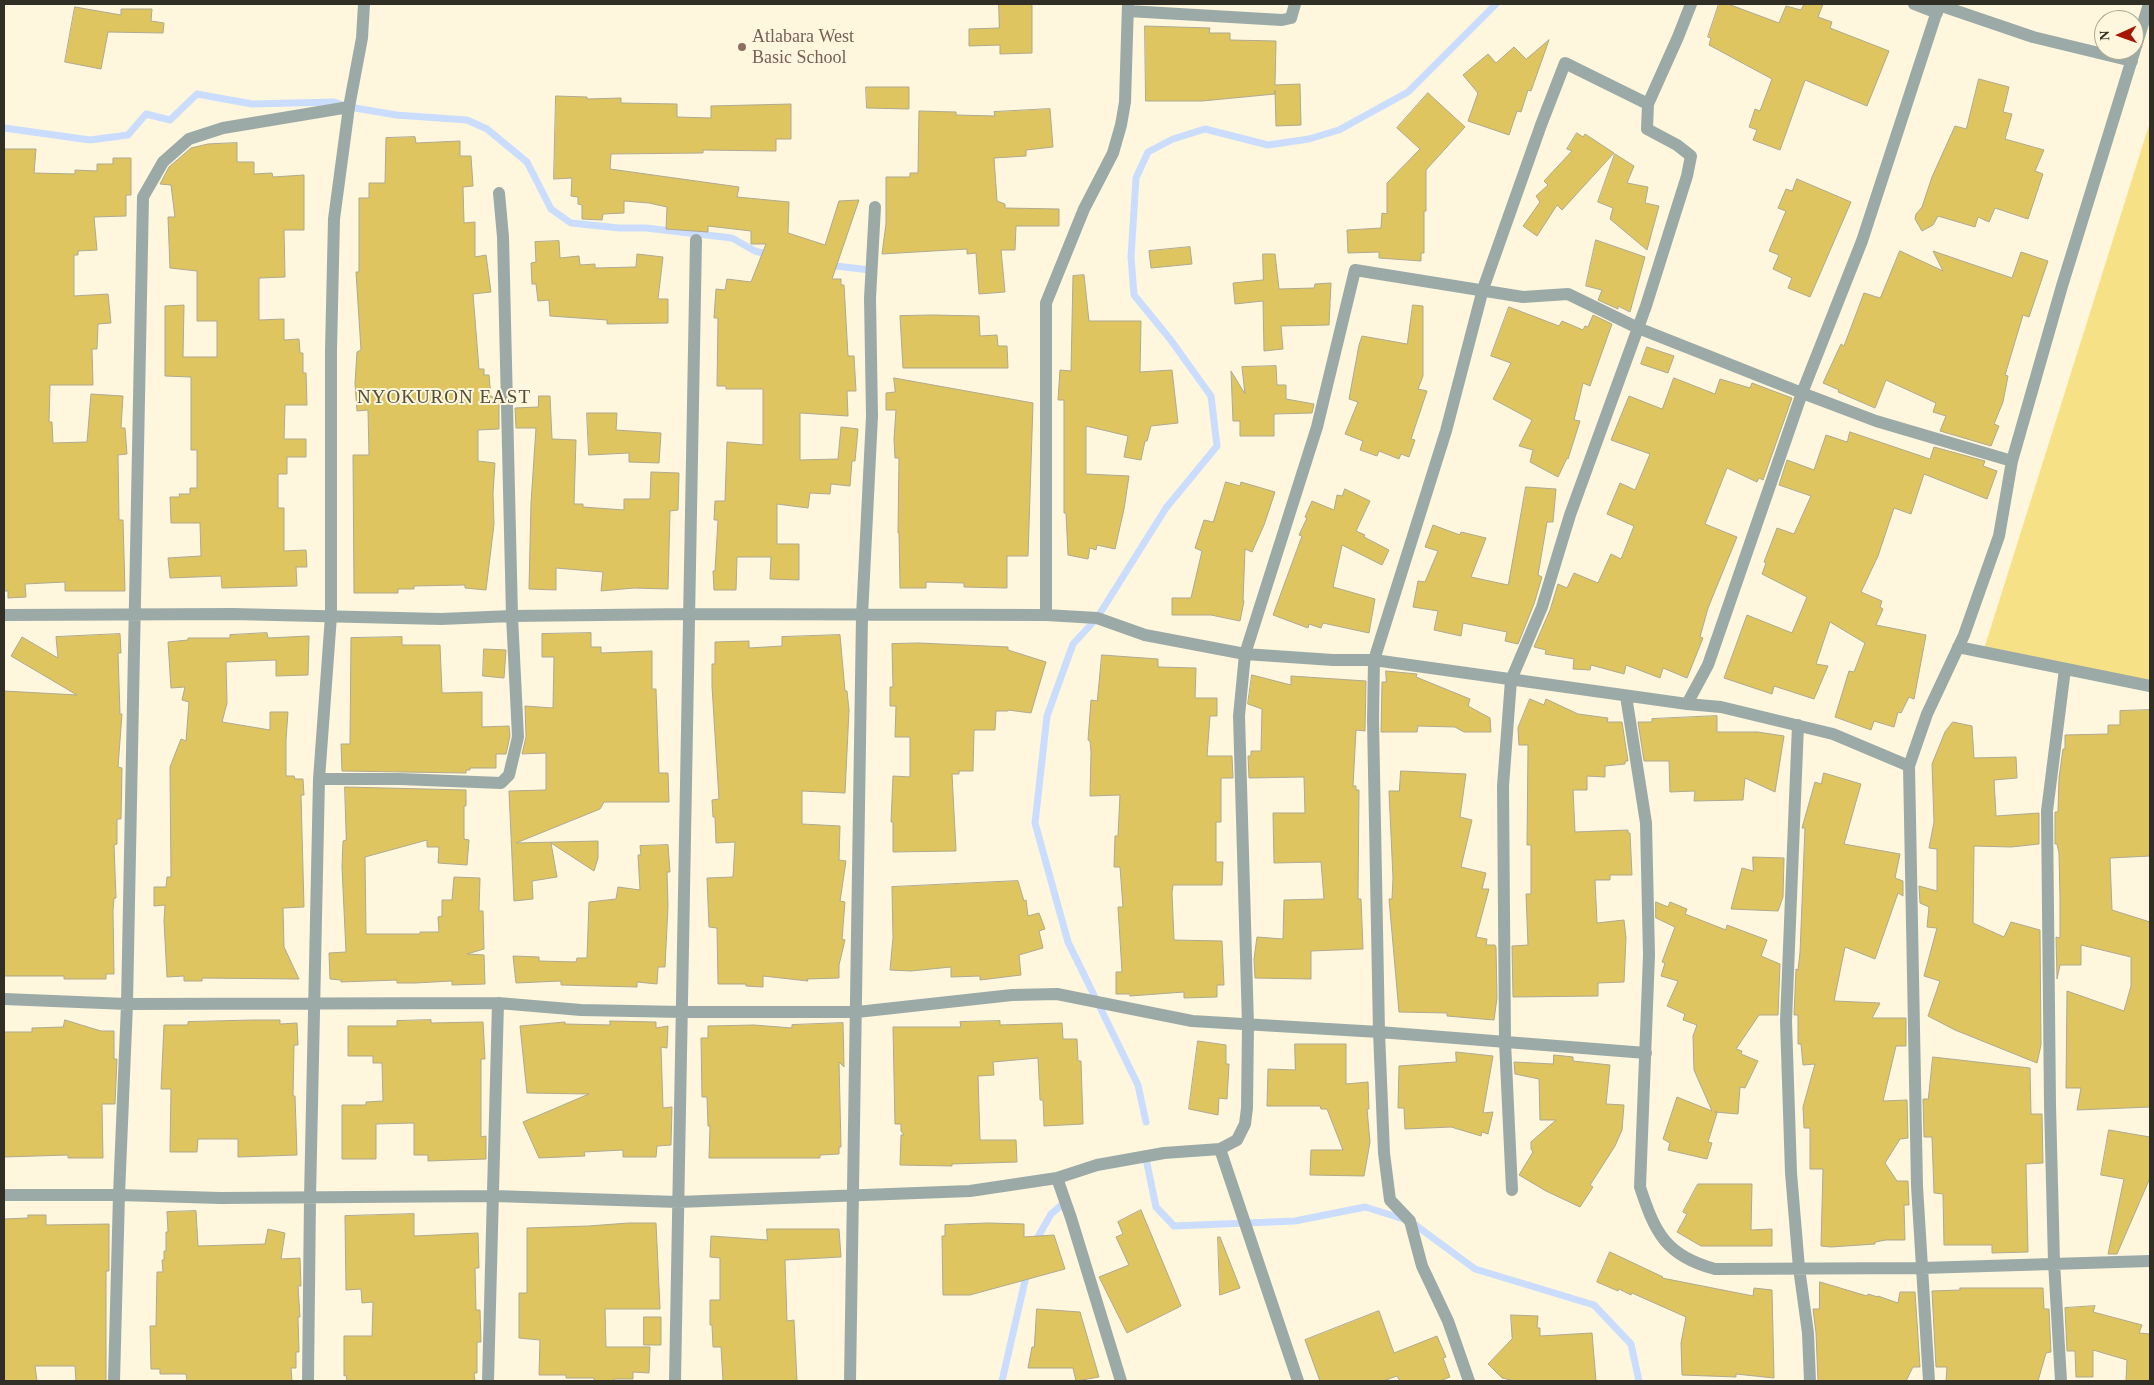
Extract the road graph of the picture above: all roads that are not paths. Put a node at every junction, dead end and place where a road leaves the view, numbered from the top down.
1 (364, 4) edge
2 (1295, 4) edge
3 (1691, 4) edge
4 (1914, 4) edge
5 (2149, 4) edge
6 (1128, 7) edge
7 (1937, 13) junction
8 (2132, 61) junction
9 (1648, 104) junction
10 (349, 107) junction
11 (499, 193) dead end
12 (875, 207) dead end
13 (696, 240) dead end
14 (1483, 289) junction
15 (1638, 328) junction
16 (1802, 393) junction
17 (2012, 461) junction
18 (134, 613) junction
19 (689, 614) junction
20 (4, 615) edge
21 (1046, 615) junction
22 (331, 616) junction
23 (512, 616) junction
24 (862, 616) junction
25 (1958, 647) junction
26 (1245, 654) junction
27 (1374, 660) junction
28 (2065, 669) junction
29 (1511, 680) junction
30 (2150, 686) edge
31 (1626, 696) junction
32 (1687, 704) junction
33 (1798, 725) junction
34 (1909, 766) junction
35 (319, 779) junction
36 (4, 1000) edge
37 (498, 1003) junction
38 (127, 1004) junction
39 (316, 1004) junction
40 (683, 1012) junction
41 (857, 1012) junction
42 (1248, 1025) junction
43 (1379, 1032) junction
44 (1505, 1042) junction
45 (1646, 1053) junction
46 (1220, 1149) junction
47 (1057, 1178) junction
48 (1512, 1190) dead end
49 (854, 1194) junction
50 (119, 1195) junction
51 (4, 1196) edge
52 (494, 1196) junction
53 (310, 1198) junction
54 (678, 1202) junction
55 (2150, 1261) edge
56 (2054, 1262) junction
57 (1799, 1268) junction
58 (1922, 1268) junction
59 (114, 1381) edge
60 (308, 1381) edge
61 (488, 1381) edge
62 (676, 1381) edge
63 (850, 1381) edge
64 (1121, 1381) edge
65 (1298, 1381) edge
66 (1469, 1381) edge
67 (1810, 1381) edge
68 (1929, 1381) edge
69 (2061, 1381) edge

1 - 10 street
2 - 6 street
3 - 9 street
4 - 7 street
5 - 8 street
6 - 21 street
7 - 8 street
7 - 16 street
8 - 17 street
9 - 14 street
9 - 15 street
10 - 18 street
10 - 22 street
11 - 23 street
12 - 24 street
13 - 19 street
14 - 15 street
14 - 26 street
14 - 27 street
15 - 16 street
15 - 29 street
16 - 17 street
16 - 32 street
17 - 25 street
18 - 20 street
18 - 22 street
18 - 38 street
19 - 23 street
19 - 24 street
19 - 40 street
21 - 24 street
21 - 26 street
22 - 23 street
22 - 35 street
23 - 35 street
24 - 41 street
25 - 28 street
25 - 34 street
26 - 27 street
26 - 42 street
27 - 29 street
27 - 43 street
28 - 30 street
28 - 56 street
29 - 31 street
29 - 44 street
31 - 32 street
31 - 45 street
32 - 33 street
33 - 34 street
33 - 57 street
34 - 58 street
35 - 39 street
36 - 38 street
37 - 39 street
37 - 40 street
37 - 52 street
38 - 39 street
38 - 50 street
39 - 53 street
40 - 41 street
40 - 54 street
41 - 42 street
41 - 49 street
42 - 43 street
42 - 46 street
43 - 44 street
43 - 66 street
44 - 45 street
44 - 48 street
45 - 57 street
46 - 47 street
46 - 65 street
47 - 49 street
47 - 64 street
49 - 54 street
49 - 63 street
50 - 51 street
50 - 53 street
50 - 59 street
52 - 53 street
52 - 54 street
52 - 61 street
53 - 60 street
54 - 62 street
55 - 56 street
56 - 58 street
56 - 69 street
57 - 58 street
57 - 67 street
58 - 68 street

